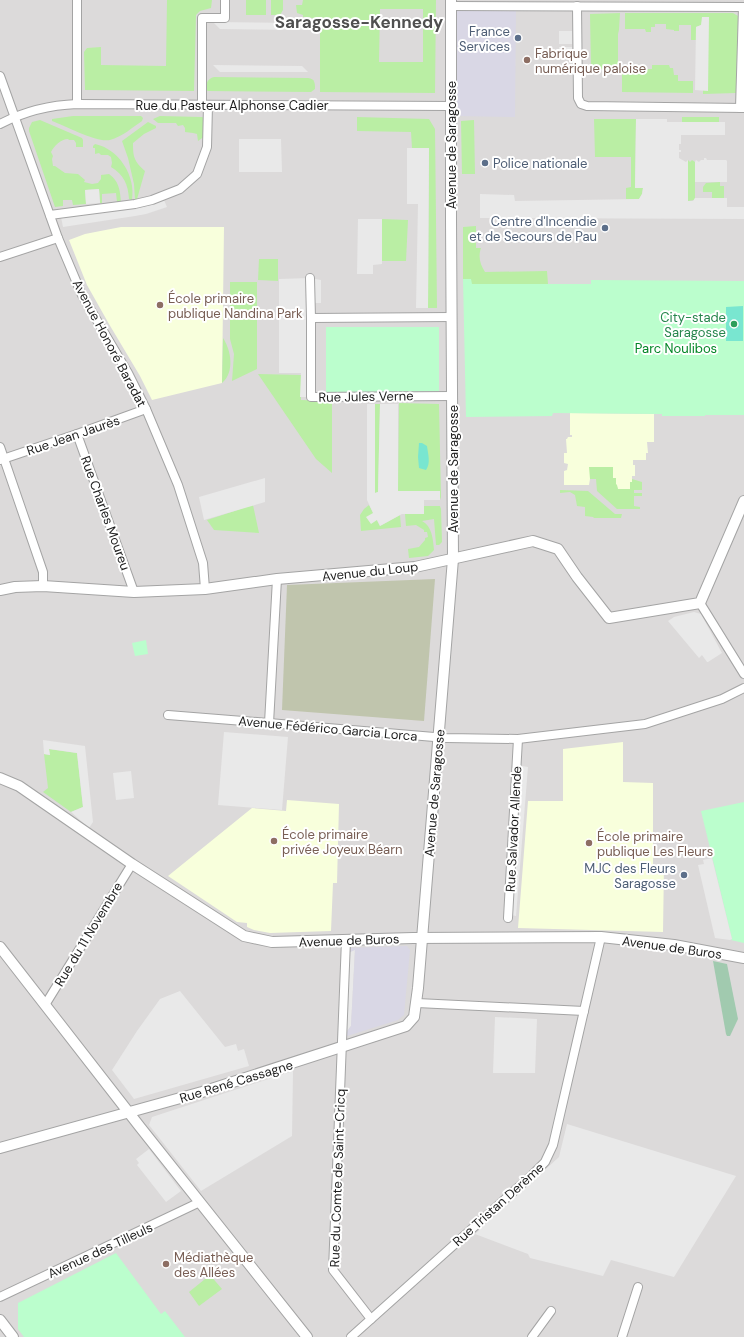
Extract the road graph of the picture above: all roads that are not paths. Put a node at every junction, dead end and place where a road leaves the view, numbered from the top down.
1 (77, 0) edge
2 (225, 0) edge
3 (451, 3) edge
4 (628, 3) edge
5 (577, 6) junction
6 (0, 76) edge
7 (77, 104) junction
8 (205, 105) junction
9 (451, 106) junction
10 (742, 108) edge
11 (15, 118) junction
12 (0, 124) edge
13 (50, 215) junction
14 (58, 238) junction
15 (0, 257) edge
16 (310, 278) dead end
17 (452, 317) junction
18 (311, 318) junction
19 (452, 396) junction
20 (146, 409) junction
21 (77, 434) junction
22 (0, 447) edge
23 (2, 459) edge
24 (744, 502) edge
25 (453, 559) junction
26 (277, 580) junction
27 (43, 586) junction
28 (205, 589) junction
29 (0, 590) edge
30 (134, 592) junction
31 (700, 603) junction
32 (744, 674) edge
33 (744, 688) edge
34 (168, 715) dead end
35 (269, 723) junction
36 (439, 737) junction
37 (518, 739) junction
38 (0, 778) edge
39 (132, 864) junction
40 (508, 918) dead end
41 (422, 937) junction
42 (601, 937) junction
43 (346, 940) junction
44 (0, 947) edge
45 (744, 958) edge
46 (417, 1002) junction
47 (45, 1005) junction
48 (584, 1011) junction
49 (341, 1048) junction
50 (129, 1113) junction
51 (0, 1148) edge
52 (200, 1202) junction
53 (638, 1287) dead end
54 (0, 1297) edge
55 (551, 1311) dead end
56 (371, 1319) junction
57 (0, 1320) edge
58 (13, 1337) edge
59 (307, 1337) edge
60 (351, 1337) edge
61 (532, 1337) edge
62 (622, 1337) edge

1 - 7 street
2 - 8 street
3 - 5 street
3 - 9 street, Avenue de Saragosse
4 - 5 street
4 - 10 street
5 - 10 street
6 - 11 street, Avenue Honoré Baradat
7 - 8 street, Rue du Pasteur Alphonse Cadier
7 - 11 street, Rue du Pasteur Alphonse Cadier
8 - 9 street, Rue du Pasteur Alphonse Cadier
8 - 13 street
9 - 17 street, Avenue de Saragosse
11 - 12 street, Rue du Pasteur Alphonse Cadier
11 - 13 street, Avenue Honoré Baradat
13 - 14 street, Avenue Honoré Baradat
14 - 15 street
14 - 20 street, Avenue Honoré Baradat
16 - 18 street, Rue Jules Verne
17 - 18 street
17 - 19 street, Avenue de Saragosse
18 - 19 street, Rue Jules Verne
19 - 25 street, Avenue de Saragosse
20 - 21 street, Rue Jean Jaurès
20 - 28 street, Avenue Honoré Baradat
21 - 23 street, Rue Jean Jaurès
21 - 30 street, Rue Charles Moureu
22 - 23 street
23 - 27 street
24 - 31 street
25 - 26 street, Avenue du Loup
25 - 31 street, Avenue du Loup
25 - 36 street, Avenue de Saragosse
26 - 28 street, Avenue du Loup
26 - 35 street
27 - 29 street, Avenue du Loup
27 - 30 street, Avenue du Loup
28 - 30 street, Avenue du Loup
31 - 32 street
33 - 37 street, Avenue Fédérico Garcia Lorca
34 - 35 street, Avenue Fédérico Garcia Lorca
35 - 36 street, Avenue Fédérico Garcia Lorca
36 - 37 street, Avenue Fédérico Garcia Lorca
36 - 41 street, Avenue de Saragosse
37 - 40 street, Rue Salvador Allende
38 - 39 street, Avenue de Buros
39 - 43 street, Avenue de Buros
39 - 47 street, Rue du 11 Novembre
41 - 42 street, Avenue de Buros
41 - 43 street, Avenue de Buros
41 - 46 street, Avenue de Saragosse
42 - 45 street, Avenue de Buros
42 - 48 street, Rue Tristan Derème
43 - 49 street, Rue du Comte de Saint-Cricq
44 - 47 street
46 - 48 street
46 - 49 street
47 - 50 street
48 - 56 street, Rue Tristan Derème
49 - 50 street, Rue René Cassagne
49 - 56 street, Rue du Comte de Saint-Cricq
50 - 51 street, Rue René Cassagne
50 - 52 street
52 - 54 street, Avenue des Tilleuls
52 - 59 street
53 - 62 street
55 - 61 street
56 - 60 street, Rue Tristan Derème
57 - 58 street

